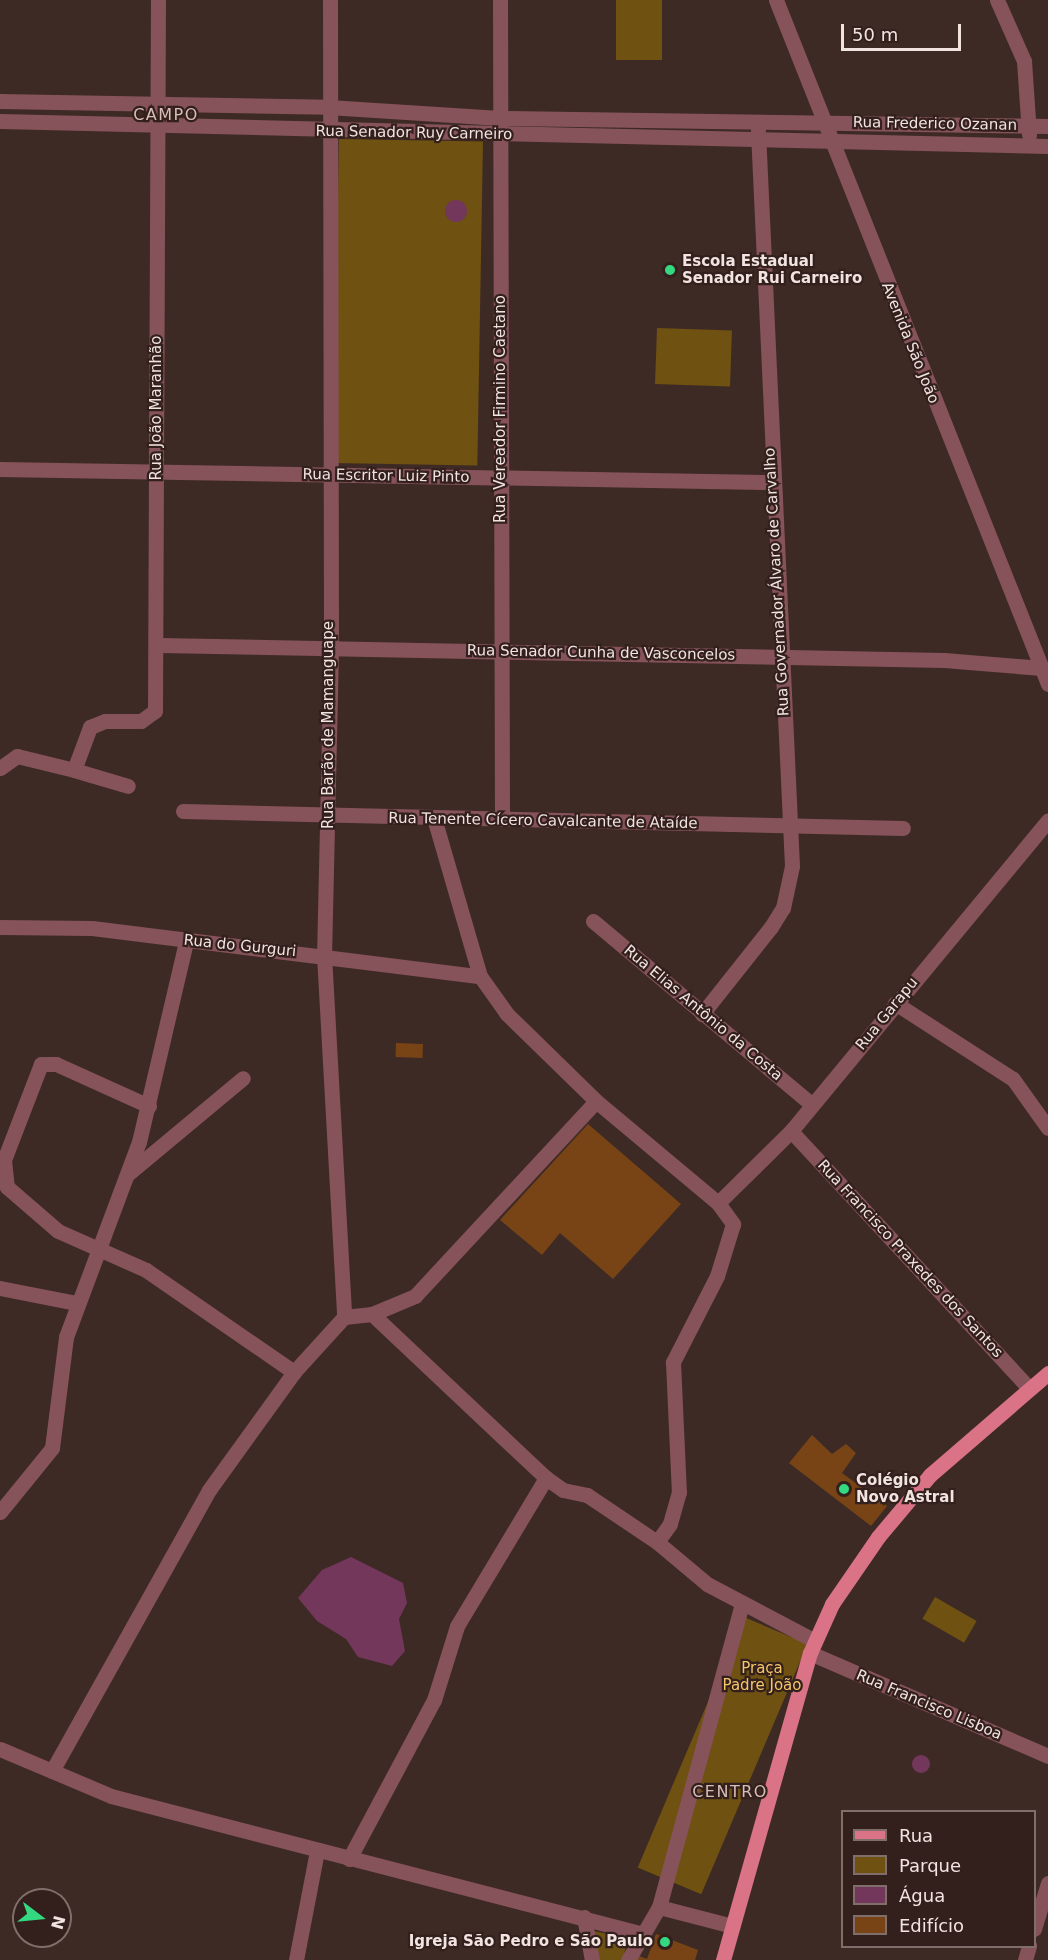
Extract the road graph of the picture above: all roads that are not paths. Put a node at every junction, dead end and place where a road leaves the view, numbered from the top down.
1 (158, 0) edge
2 (330, 0) edge
3 (500, 0) edge
4 (776, 0) edge
5 (997, 0) edge
6 (0, 101) edge
7 (156, 105) junction
8 (328, 107) junction
9 (500, 118) junction
10 (602, 119) junction
11 (0, 121) edge
12 (757, 121) junction
13 (822, 122) junction
14 (156, 124) junction
15 (1029, 126) junction
16 (1048, 126) edge
17 (328, 132) junction
18 (501, 134) junction
19 (602, 136) junction
20 (758, 140) junction
21 (828, 140) junction
22 (1029, 146) junction
23 (1048, 146) edge
24 (0, 469) edge
25 (157, 472) junction
26 (328, 475) junction
27 (500, 479) junction
28 (771, 482) junction
29 (159, 645) junction
30 (331, 649) junction
31 (502, 650) junction
32 (782, 657) junction
33 (1042, 668) junction
34 (1048, 684) edge
35 (0, 768) edge
36 (74, 770) junction
37 (128, 786) dead end
38 (183, 811) dead end
39 (330, 817) junction
40 (434, 818) junction
41 (502, 819) junction
42 (1048, 820) edge
43 (790, 827) junction
44 (903, 828) dead end
45 (593, 921) dead end
46 (0, 927) edge
47 (186, 941) junction
48 (324, 955) junction
49 (480, 976) junction
50 (895, 1003) junction
51 (702, 1014) junction
52 (243, 1078) dead end
53 (596, 1101) junction
54 (148, 1106) junction
55 (812, 1106) junction
56 (1048, 1128) edge
57 (791, 1131) junction
58 (129, 1173) junction
59 (718, 1203) junction
60 (98, 1249) junction
61 (0, 1288) edge
62 (76, 1304) junction
63 (372, 1314) junction
64 (344, 1317) junction
65 (294, 1372) junction
66 (1048, 1373) edge
67 (1029, 1388) junction
68 (546, 1478) junction
69 (0, 1512) edge
70 (657, 1542) junction
71 (742, 1603) junction
72 (812, 1647) junction
73 (0, 1749) edge
74 (1048, 1756) edge
75 (52, 1771) junction
76 (317, 1851) junction
77 (349, 1859) junction
78 (1048, 1883) edge
79 (659, 1907) junction
80 (584, 1917) junction
81 (1036, 1925) edge
82 (733, 1926) junction
83 (640, 1933) junction
84 (296, 1960) edge
85 (592, 1960) edge
86 (628, 1960) edge
87 (723, 1960) edge

1 - 7 street, Rua João Maranhão
2 - 8 street, Rua Barão de Mamanguape
3 - 9 street, Rua Vereador Firmino Caetano
4 - 13 street, Avenida São João
5 - 15 street
6 - 7 street, Rua Senador Ruy Carneiro
7 - 8 street, Rua Senador Ruy Carneiro
7 - 14 street, Rua João Maranhão
8 - 9 street, Rua Senador Ruy Carneiro
8 - 17 street, Rua Barão de Mamanguape
9 - 10 street, Rua Senador Ruy Carneiro
9 - 18 street, Rua Vereador Firmino Caetano
10 - 12 street, Rua Senador Ruy Carneiro
10 - 19 street
11 - 14 street, Rua Senador Ruy Carneiro
12 - 13 street, Rua Senador Ruy Carneiro
12 - 20 street, Rua Governador Álvaro de Carvalho
13 - 15 street, Rua Frederico Ozanan
13 - 21 street, Avenida São João
14 - 17 street, Rua Senador Ruy Carneiro
14 - 25 street, Rua João Maranhão
15 - 16 street, Rua Frederico Ozanan
15 - 22 street
17 - 18 street, Rua Senador Ruy Carneiro
17 - 26 street, Rua Barão de Mamanguape
18 - 19 street, Rua Senador Ruy Carneiro
18 - 27 street, Rua Vereador Firmino Caetano
19 - 20 street, Rua Senador Ruy Carneiro
20 - 21 street, Rua Senador Ruy Carneiro
20 - 28 street, Rua Governador Álvaro de Carvalho
21 - 22 street, Rua Frederico Ozanan
21 - 33 street, Avenida São João
22 - 23 street, Rua Frederico Ozanan
24 - 25 street, Rua Escritor Luiz Pinto
25 - 26 street, Rua Escritor Luiz Pinto
25 - 29 street, Rua João Maranhão
26 - 27 street, Rua Escritor Luiz Pinto
26 - 30 street, Rua Barão de Mamanguape
27 - 28 street, Rua Escritor Luiz Pinto
27 - 31 street, Rua Vereador Firmino Caetano
28 - 32 street, Rua Governador Álvaro de Carvalho
29 - 30 street, Rua Senador Cunha de Vasconcelos
29 - 36 street, Rua João Maranhão
30 - 31 street, Rua Senador Cunha de Vasconcelos
30 - 39 street, Rua Barão de Mamanguape
31 - 32 street, Rua Senador Cunha de Vasconcelos
31 - 41 street, Rua Vereador Firmino Caetano
32 - 33 street, Rua Senador Cunha de Vasconcelos
32 - 43 street, Rua Governador Álvaro de Carvalho
33 - 34 street, Avenida São João
35 - 36 street
36 - 37 street
38 - 39 street, Rua Tenente Cícero Cavalcante de Ataíde
39 - 40 street, Rua Tenente Cícero Cavalcante de Ataíde
39 - 48 street, Rua Barão de Mamanguape
40 - 41 street, Rua Tenente Cícero Cavalcante de Ataíde
40 - 49 street
41 - 43 street, Rua Tenente Cícero Cavalcante de Ataíde
42 - 50 street, Rua Garapu
43 - 44 street, Rua Tenente Cícero Cavalcante de Ataíde
43 - 51 street, Rua Governador Álvaro de Carvalho
45 - 51 street, Rua Elias Antônio da Costa
46 - 47 street, Rua do Gurguri
47 - 48 street, Rua do Gurguri
47 - 54 street
48 - 49 street, Rua do Gurguri
48 - 64 street, Rua Barão de Mamanguape
49 - 53 street
50 - 55 street, Rua Garapu
50 - 56 street
51 - 55 street, Rua Elias Antônio da Costa
52 - 58 street
53 - 59 street
53 - 63 street
54 - 58 street
54 - 60 street
55 - 57 street, Rua Garapu
57 - 59 street, Rua Garapu
57 - 67 street, Rua Francisco Praxedes dos Santos
58 - 60 street
59 - 70 street
60 - 62 street
60 - 65 street
61 - 62 street
62 - 69 street
63 - 64 street
63 - 68 street, Rua Francisco Lisboa
64 - 65 street
65 - 75 street
66 - 67 main road
67 - 72 main road
68 - 70 street, Rua Francisco Lisboa
68 - 77 street
70 - 71 street, Rua Francisco Lisboa
71 - 72 street, Rua Francisco Lisboa
71 - 79 street
72 - 74 street, Rua Francisco Lisboa
72 - 82 main road
73 - 75 street
75 - 76 street
76 - 77 street
76 - 84 street
77 - 80 street
78 - 81 street
79 - 82 street
79 - 83 street
80 - 83 street
80 - 85 street
82 - 87 main road
83 - 86 street

